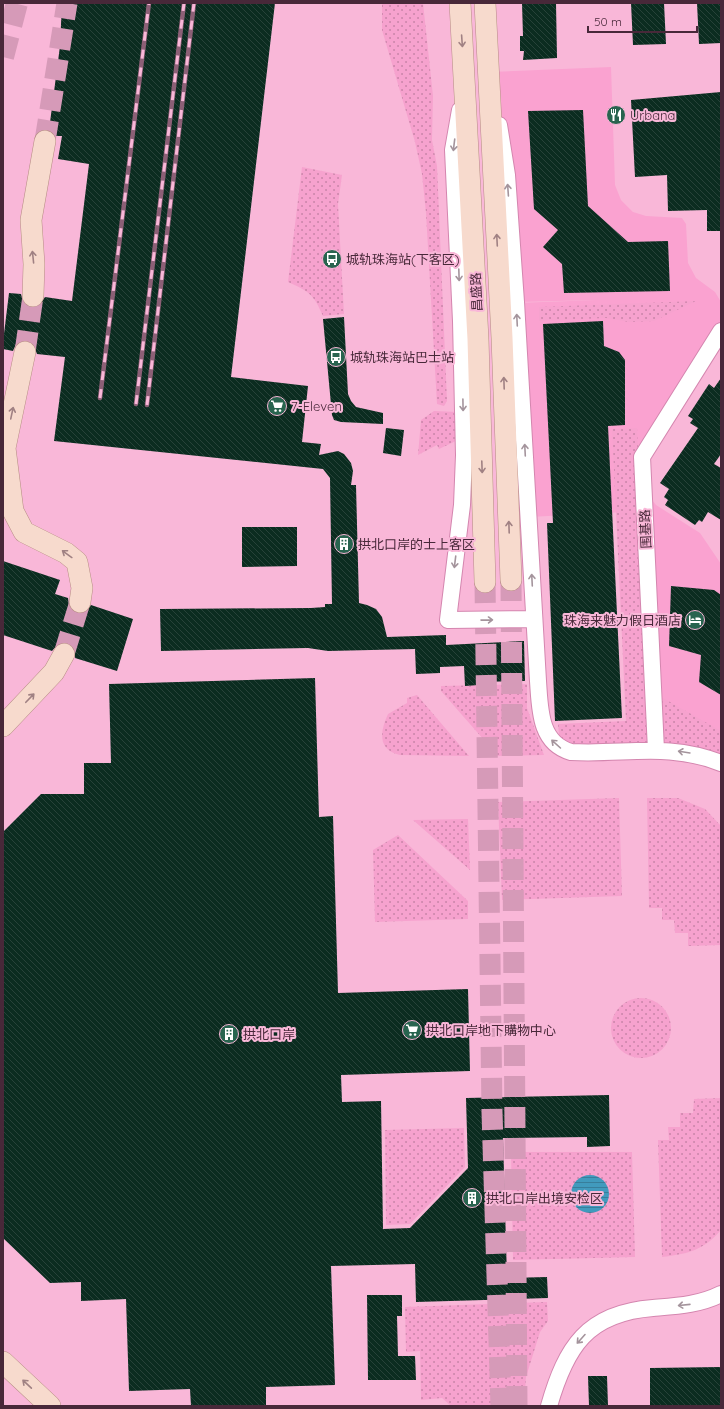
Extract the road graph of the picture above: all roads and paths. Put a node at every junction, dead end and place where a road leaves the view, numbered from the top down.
1 (460, 3) edge
2 (485, 3) edge
3 (488, 77) junction
4 (465, 79) junction
5 (46, 141) tunnel mouth
6 (33, 296) tunnel mouth
7 (721, 331) edge
8 (25, 352) tunnel mouth
9 (511, 580) tunnel mouth
10 (485, 582) tunnel mouth
11 (80, 602) tunnel mouth
12 (534, 619) junction
13 (64, 654) tunnel mouth
14 (3, 726) edge
15 (656, 750) junction
16 (721, 763) edge
17 (721, 1294) edge
18 (3, 1362) edge
19 (50, 1406) edge
20 (549, 1406) edge

1 -> 4 main road, 昌盛路
2 - 3 main road, 昌盛路
9 -> 3 main road, 昌盛路
12 -> 3 street
4 -> 10 main road, 昌盛路
4 -> 12 street
6 -> 5 main road
7 - 15 street, 围基路
11 -> 8 main road
15 -> 12 street
14 -> 13 main road
16 -> 15 street
17 -> 20 street
19 -> 18 main road

